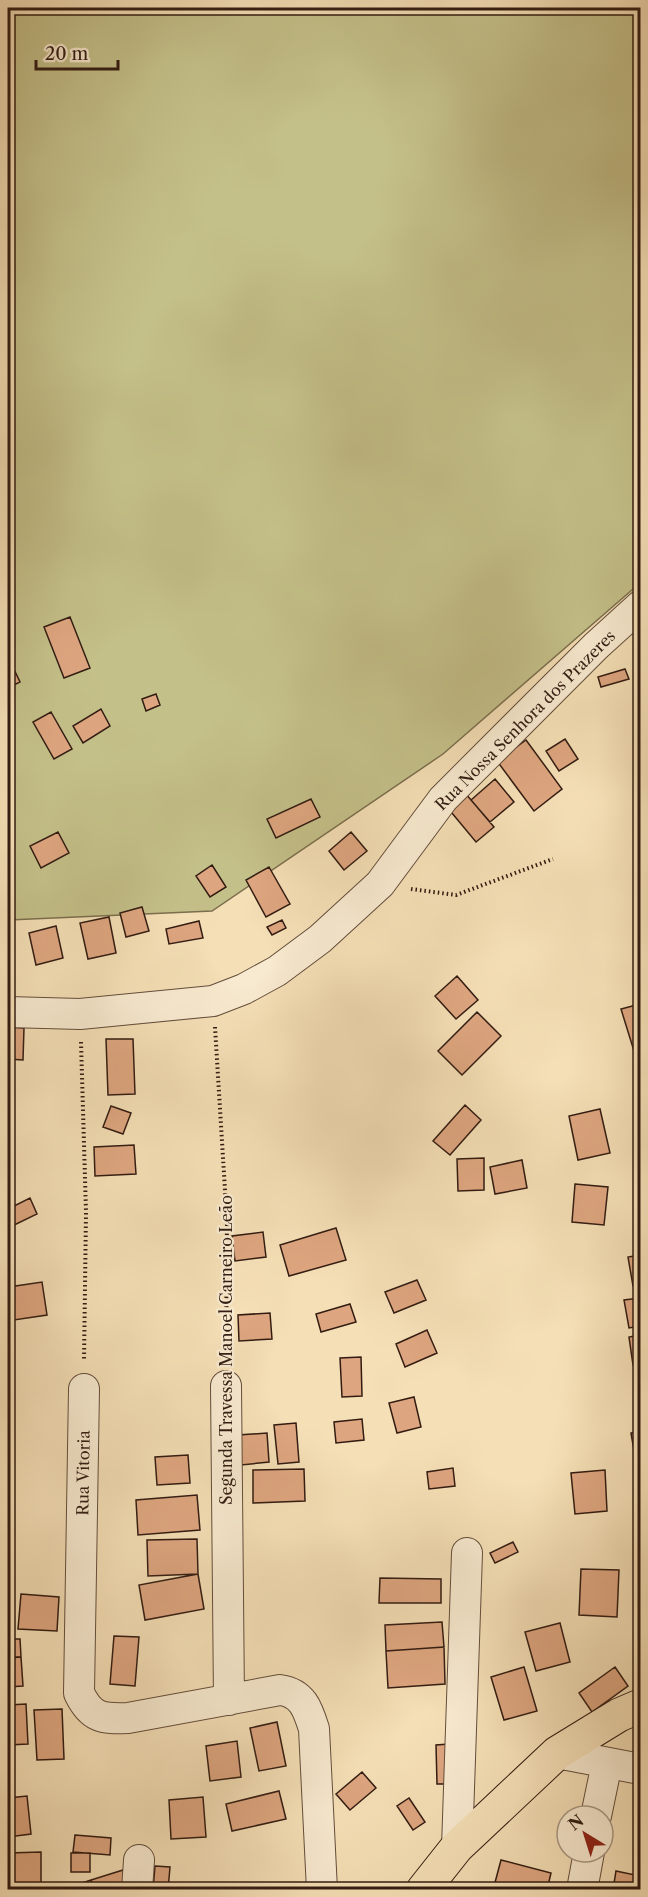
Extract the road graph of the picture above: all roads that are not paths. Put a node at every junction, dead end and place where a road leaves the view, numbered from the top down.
1 (640, 606) edge
2 (8, 1012) edge
3 (226, 1386) road end
4 (84, 1389) road end
5 (466, 1553) dead end
6 (229, 1700) junction
7 (640, 1706) edge
8 (556, 1753) junction
9 (607, 1763) junction
10 (640, 1769) edge
11 (598, 1804) edge
12 (457, 1847) junction
13 (139, 1860) dead end
14 (587, 1864) edge
15 (137, 1890) edge
16 (322, 1890) edge
17 (423, 1890) edge
18 (582, 1890) edge

1 - 2 street, Rua Nossa Senhora dos Prazeres
3 - 6 street, Segunda Travessa Manoel Carneiro Leão
4 - 6 street, Rua Vitoria
5 - 12 street
6 - 16 street, Rua Vitoria
7 - 8 main road
8 - 9 street
8 - 12 main road
9 - 10 street
9 - 11 street
12 - 17 main road
13 - 15 street
14 - 18 street

